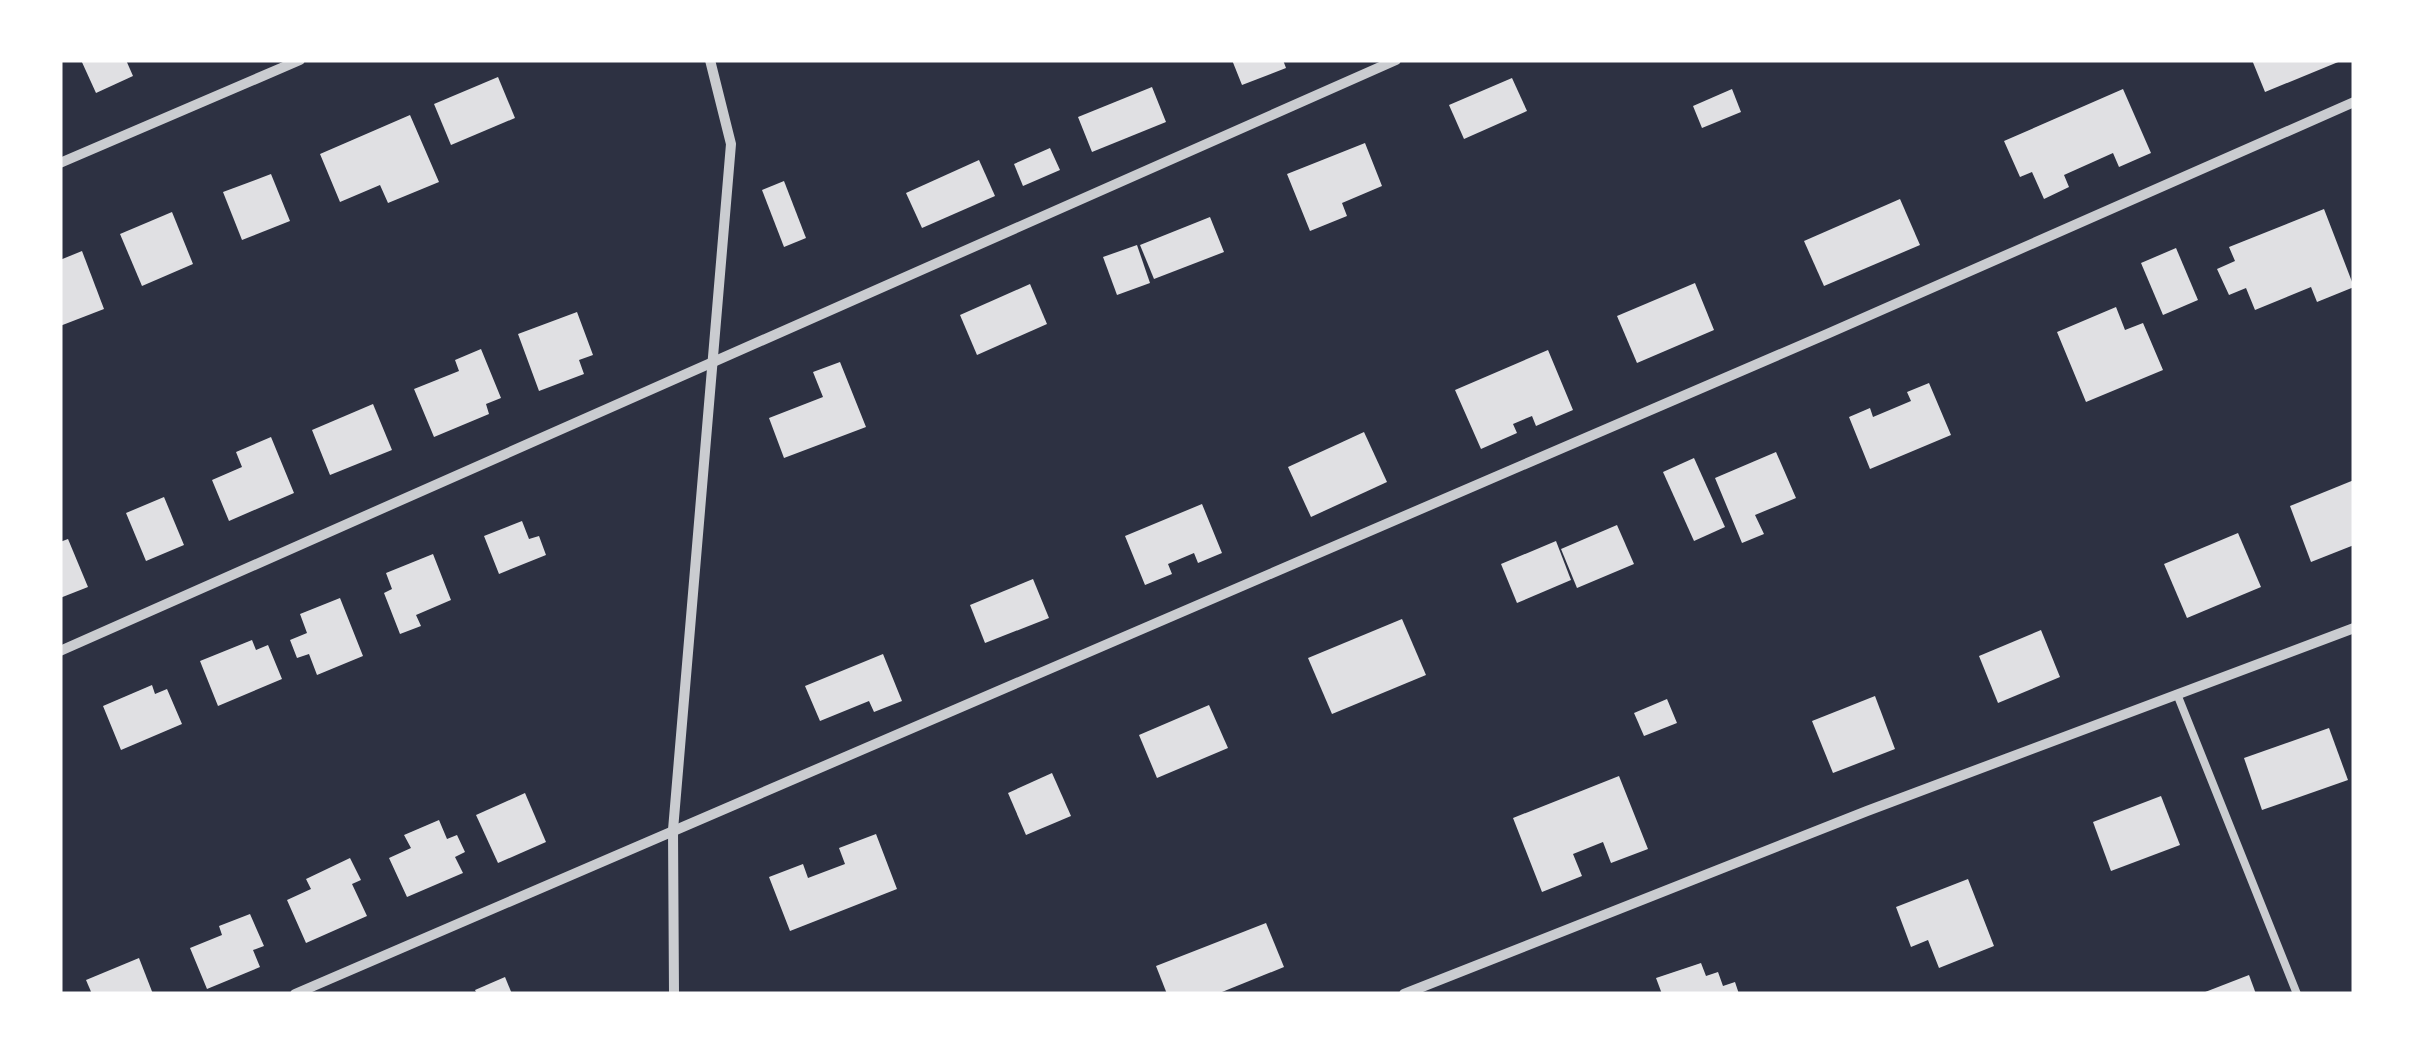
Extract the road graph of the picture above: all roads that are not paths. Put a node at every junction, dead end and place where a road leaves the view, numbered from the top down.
1 (300, 60) edge
2 (710, 60) edge
3 (1396, 60) edge
4 (2354, 102) edge
5 (60, 163) edge
6 (710, 363) junction
7 (2354, 628) edge
8 (60, 651) edge
9 (2177, 694) junction
10 (673, 830) junction
11 (295, 994) edge
12 (674, 994) edge
13 (1404, 994) edge
14 (2297, 994) edge

1 - 5 street
2 - 6 street
3 - 6 street
4 - 10 street
6 - 8 street
6 - 10 street
7 - 9 street
9 - 13 street
9 - 14 lane
10 - 11 street
10 - 12 street

